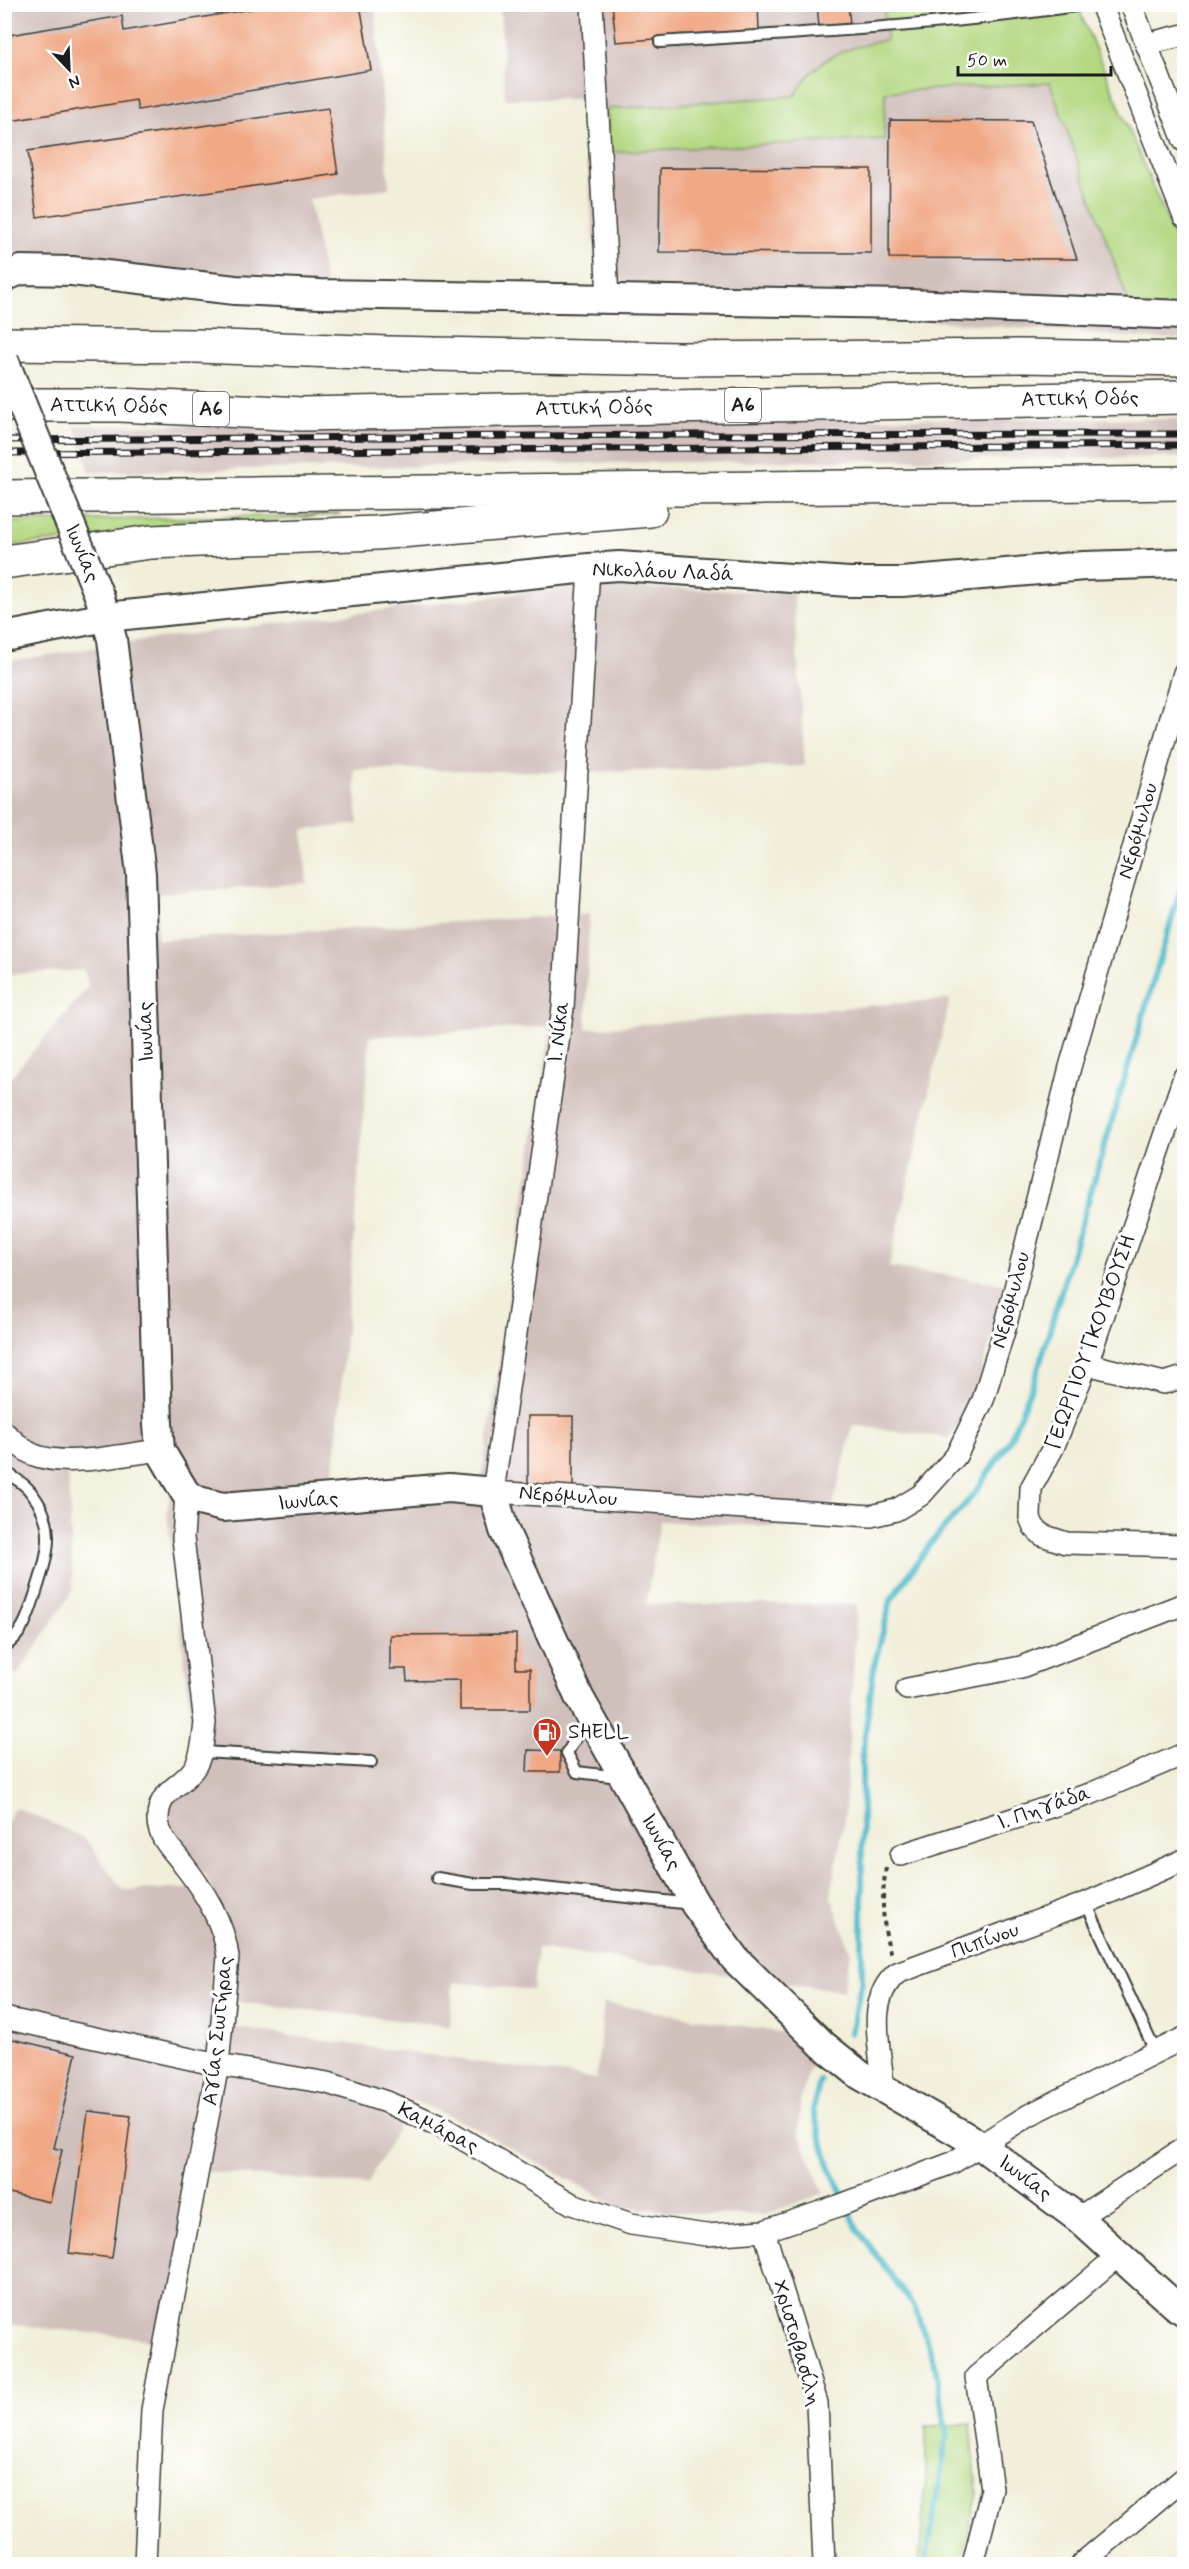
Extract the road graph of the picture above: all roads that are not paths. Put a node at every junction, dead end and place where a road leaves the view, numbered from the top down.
1 (592, 4) edge
2 (1088, 4) edge
3 (1101, 4) edge
4 (1131, 4) edge
5 (1185, 35) edge
6 (660, 42) dead end
7 (1146, 44) junction
8 (1185, 141) edge
9 (1185, 217) edge
10 (4, 277) edge
11 (608, 298) junction
12 (1185, 300) edge
13 (1172, 315) edge
14 (4, 344) edge
15 (1185, 359) edge
16 (4, 360) edge
17 (4, 383) edge
18 (1185, 397) edge
19 (4, 405) edge
20 (120, 405) junction
21 (1185, 483) edge
22 (783, 490) junction
23 (4, 497) edge
24 (4, 562) edge
25 (1185, 562) edge
26 (589, 568) junction
27 (103, 607) junction
28 (4, 636) edge
29 (1185, 673) edge
30 (1185, 1077) edge
31 (1088, 1364) junction
32 (1185, 1377) edge
33 (4, 1432) edge
34 (160, 1450) junction
35 (4, 1471) edge
36 (494, 1492) junction
37 (186, 1494) junction
38 (1185, 1546) edge
39 (1185, 1604) edge
40 (4, 1647) edge
41 (907, 1689) dead end
42 (589, 1715) junction
43 (202, 1752) junction
44 (1185, 1754) edge
45 (371, 1762) dead end
46 (624, 1778) junction
47 (901, 1856) road end
48 (1185, 1860) edge
49 (437, 1878) dead end
50 (1086, 1903) junction
51 (695, 1904) junction
52 (4, 2018) edge
53 (1185, 2038) edge
54 (1156, 2053) junction
55 (218, 2065) junction
56 (872, 2082) junction
57 (980, 2145) junction
58 (1185, 2148) edge
59 (1078, 2218) junction
60 (764, 2231) junction
61 (1120, 2254) junction
62 (1181, 2304) edge
63 (1185, 2478) edge
64 (1095, 2560) edge
65 (145, 2565) edge
66 (824, 2565) edge
67 (973, 2565) edge

1 - 11 street
2 - 6 lane
3 - 9 street
4 - 7 street
5 - 7 street
7 - 8 street
10 - 11 main road
11 - 13 main road
12 - 13 street
14 - 15 highway
16 - 27 main road, Ιωνίας, bridge
17 - 20 highway
18 - 20 highway, Αττική Οδός / Α6
19 - 20 highway, Αττική Οδός / Α6
21 - 22 highway
22 - 23 highway
22 - 24 highway
25 - 26 main road, Νικολάου Λαδά
26 - 27 main road, Νικολάου Λαδά
26 - 36 street, Ι. Νίκα
27 - 28 main road, Νικολάου Λαδά
27 - 34 main road, Ιωνίας
29 - 36 street, Νερόμυλου
30 - 31 street, ΓΕΩΡΓΙΟΥ ΓΚΟΥΒΟΥΣΗ
31 - 32 street
31 - 38 street, ΓΕΩΡΓΙΟΥ ΓΚΟΥΒΟΥΣΗ
33 - 34 street
34 - 37 main road, Ιωνίας
35 - 40 lane
36 - 37 main road, Ιωνίας
36 - 42 main road, Ιωνίας
37 - 43 street, Αγίας Σωτήρας
39 - 41 street
42 - 46 main road, Ιωνίας
42 - 46 lane
43 - 45 lane
43 - 55 street, Αγίας Σωτήρας
44 - 47 street, Ι. Πηγάδα
46 - 51 main road, Ιωνίας
48 - 50 street, Πιπίνου
49 - 51 lane
50 - 54 lane
50 - 56 street, Πιπίνου
51 - 56 main road, Ιωνίας
52 - 55 street, Καμάρας
53 - 54 street, Καμάρας
54 - 57 street, Καμάρας
55 - 60 street, Καμάρας
55 - 65 street, Αγίας Σωτήρας
56 - 57 main road, Ιωνίας
57 - 59 main road, Ιωνίας
57 - 60 street, Καμάρας
58 - 59 street
59 - 61 main road, Ιωνίας
60 - 66 street, Χριστοβασίλη
61 - 62 main road, Ιωνίας
61 - 67 street
63 - 64 street

